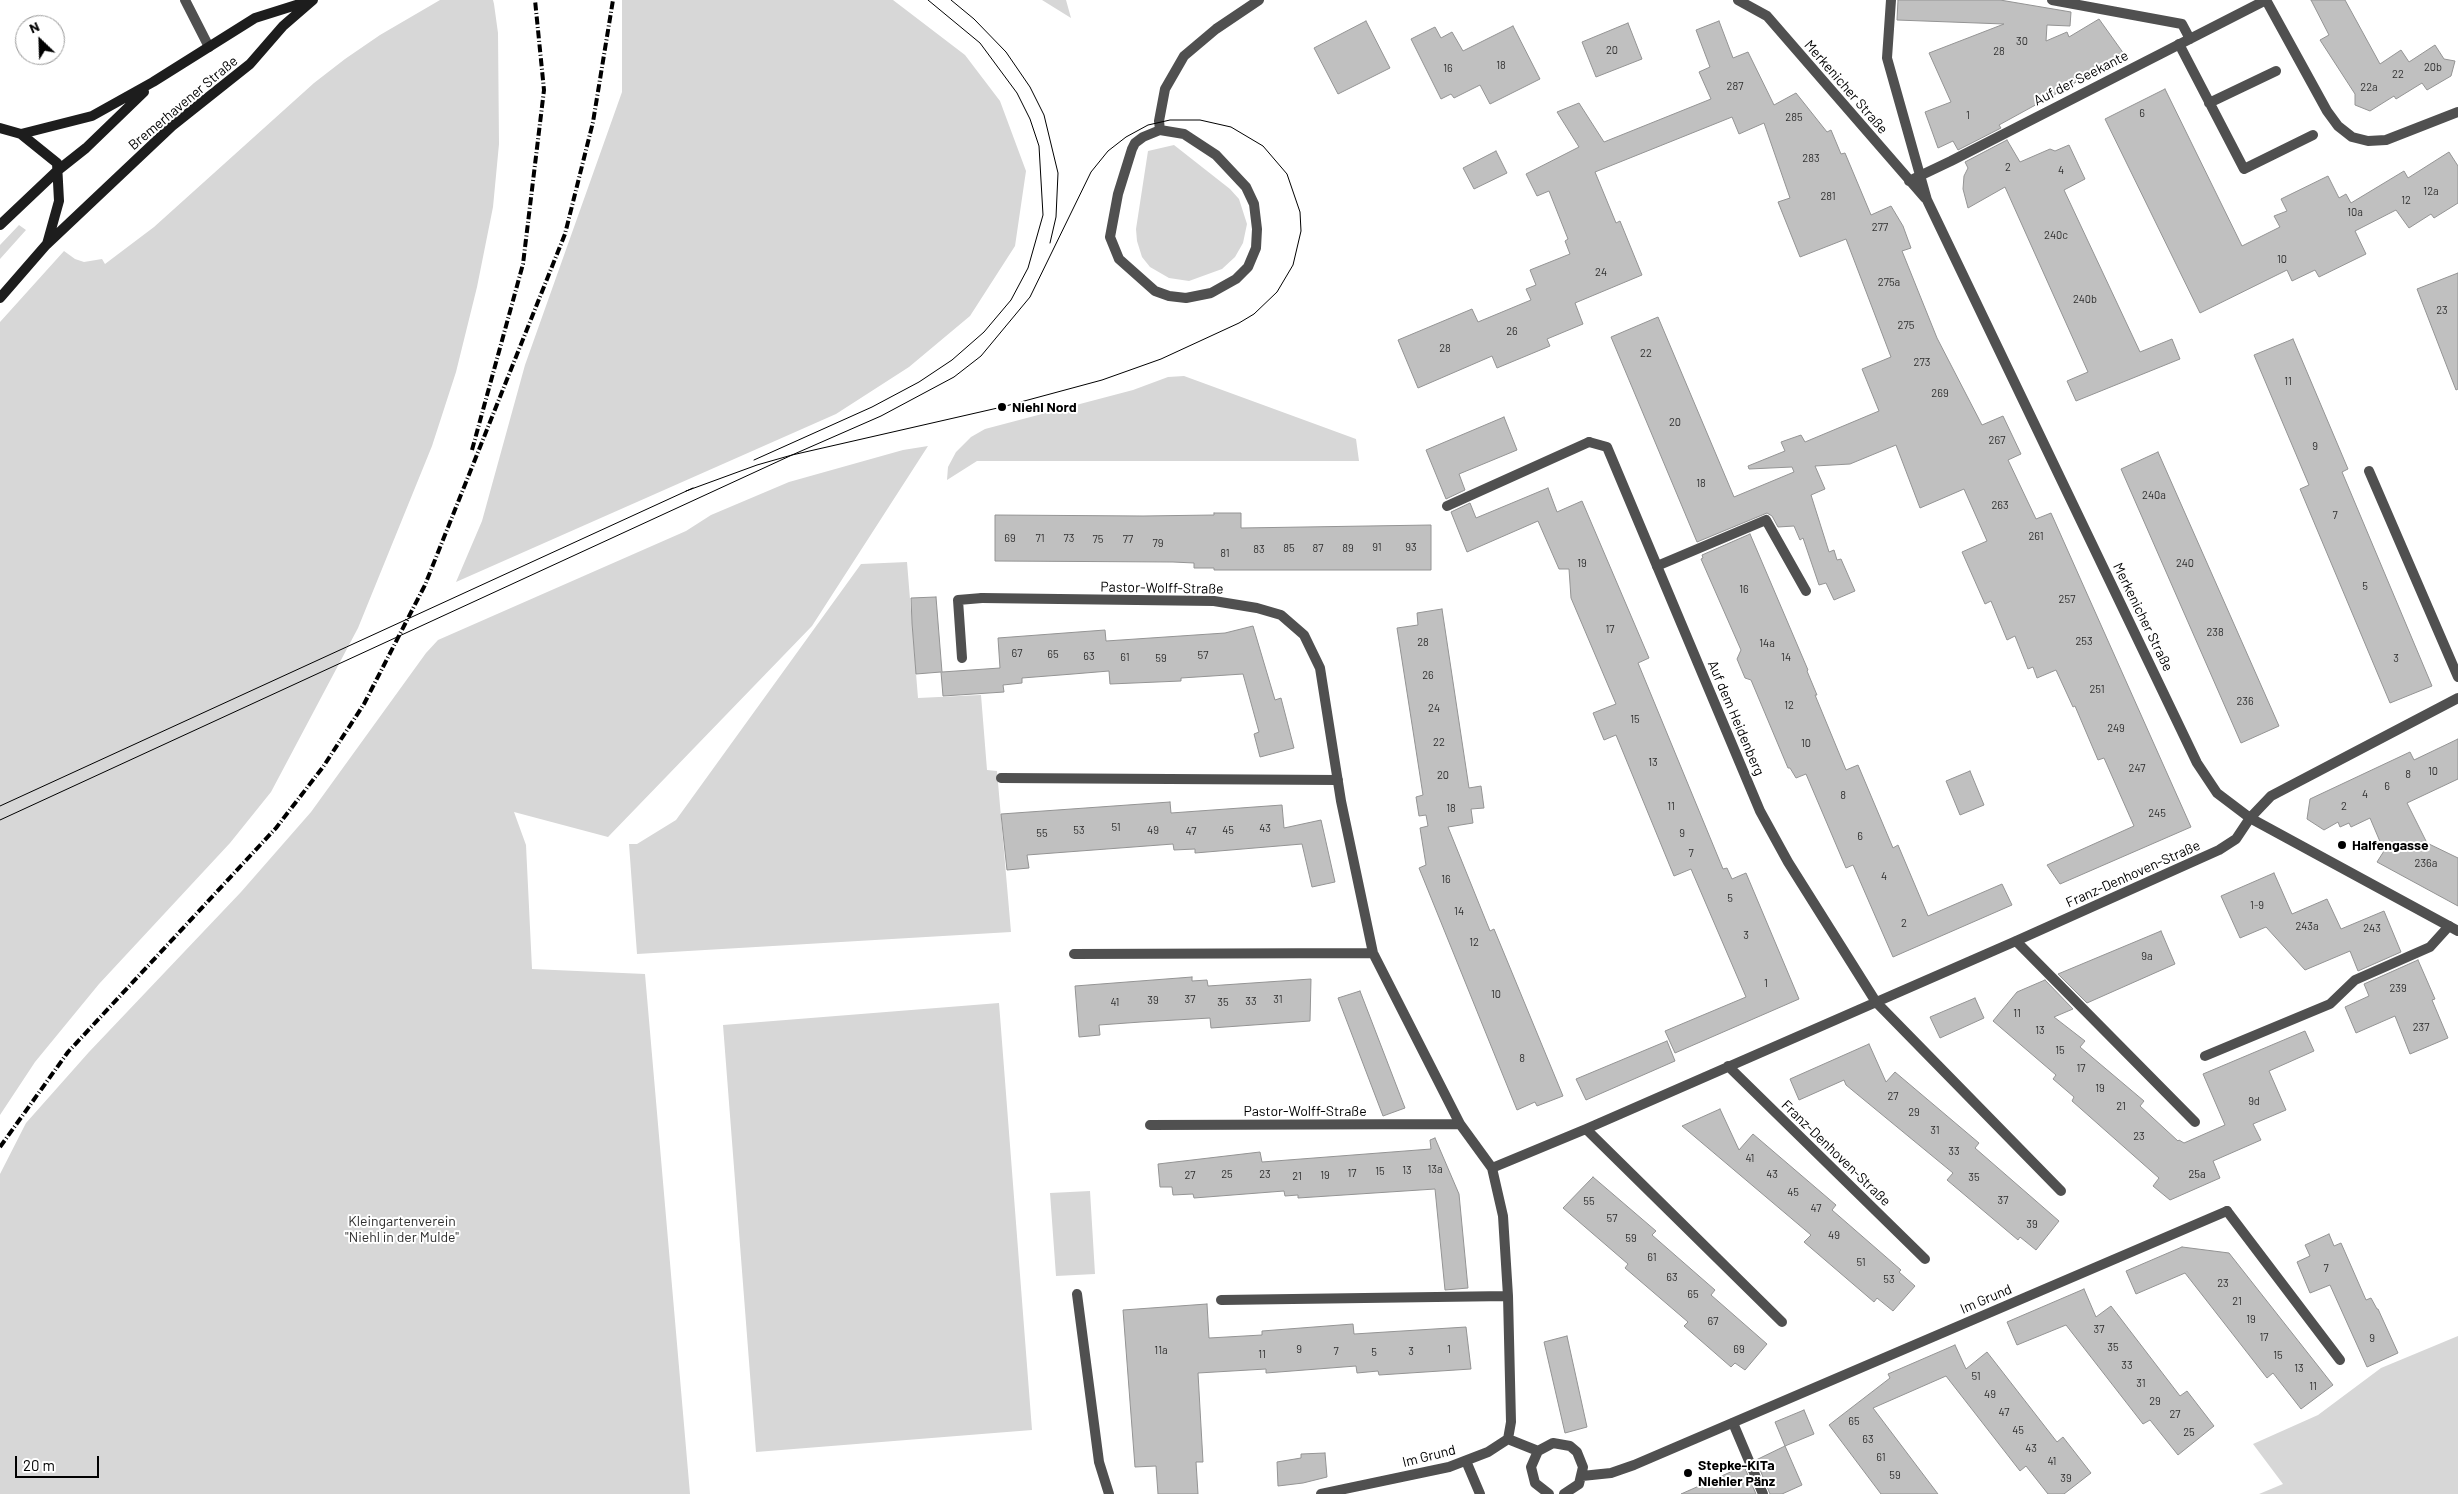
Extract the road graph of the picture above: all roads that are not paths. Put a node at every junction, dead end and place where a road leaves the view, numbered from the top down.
1 (185, 0) edge
2 (313, 0) edge
3 (1259, 0) edge
4 (1738, 0) edge
5 (1891, 0) edge
6 (2052, 0) edge
7 (2266, 0) edge
8 (2190, 38) junction
9 (2179, 44) junction
10 (209, 47) junction
11 (2276, 70) dead end
12 (153, 82) junction
13 (2208, 102) junction
14 (2458, 112) edge
15 (0, 128) edge
16 (1160, 130) junction
17 (21, 134) junction
18 (2313, 135) dead end
19 (57, 171) junction
20 (1921, 176) junction
21 (1909, 181) junction
22 (1927, 200) junction
23 (0, 225) edge
24 (46, 245) junction
25 (0, 298) edge
26 (2369, 471) dead end
27 (1446, 506) dead end
28 (1657, 566) junction
29 (1806, 591) dead end
30 (962, 658) dead end
31 (2458, 678) edge
32 (2458, 698) edge
33 (1002, 778) dead end
34 (1338, 780) junction
35 (2250, 818) junction
36 (2453, 928) edge
37 (2016, 941) junction
38 (1373, 953) junction
39 (1074, 954) dead end
40 (1876, 1002) junction
41 (2205, 1056) dead end
42 (1728, 1066) junction
43 (2195, 1122) dead end
44 (1460, 1124) junction
45 (1150, 1125) dead end
46 (1586, 1129) junction
47 (1492, 1168) junction
48 (2061, 1191) dead end
49 (1925, 1259) dead end
50 (1077, 1294) dead end
51 (1508, 1296) junction
52 (1221, 1300) dead end
53 (1782, 1322) dead end
54 (2340, 1360) dead end
55 (1733, 1423) junction
56 (1508, 1439) junction
57 (1538, 1451) junction
58 (1466, 1461) junction
59 (1582, 1476) junction
60 (1109, 1494) edge
61 (1321, 1494) edge
62 (1480, 1494) edge
63 (1549, 1494) edge
64 (1564, 1494) edge
65 (1763, 1494) edge

1 - 10 street
2 - 10 street, Bremerhavener Straße
2 - 24 street, Bremerhavener Straße
3 - 16 street
4 - 21 street, Merkenicher Straße
5 - 20 street, Merkenicher Straße
6 - 8 street
7 - 8 street, Auf der Seekante
7 - 14 street, Auf der Seekante
8 - 9 street, Auf der Seekante
9 - 13 street
9 - 20 street, Auf der Seekante
10 - 12 street, Bremerhavener Straße
11 - 13 street
12 - 17 street, Bremerhavener Straße
12 - 19 street, Bremerhavener Straße
13 - 18 street
15 - 17 street
16 - 16 street
17 - 19 street
19 - 23 street, Bremerhavener Straße
19 - 24 street, Bremerhavener Straße
20 - 21 street, Auf der Seekante
20 - 22 street, Merkenicher Straße
21 - 22 street, Merkenicher Straße
22 - 35 street, Merkenicher Straße
24 - 25 street, Bremerhavener Straße
26 - 31 street
27 - 28 street, Auf dem Heidenberg
28 - 29 street
28 - 40 street, Auf dem Heidenberg
30 - 34 street, Pastor-Wolff-Straße
32 - 35 street
33 - 34 street
34 - 38 street, Pastor-Wolff-Straße
35 - 36 street, Merkenicher Straße
35 - 37 street, Franz-Denhoven-Straße
36 - 41 street
37 - 40 street, Franz-Denhoven-Straße
37 - 43 street
38 - 39 street
38 - 44 street, Pastor-Wolff-Straße
40 - 42 street, Franz-Denhoven-Straße
40 - 48 street
42 - 46 street, Franz-Denhoven-Straße
42 - 49 street, Franz-Denhoven-Straße
44 - 45 street, Pastor-Wolff-Straße
44 - 47 street, Pastor-Wolff-Straße
46 - 47 street, Franz-Denhoven-Straße
46 - 53 street
47 - 51 street, Pastor-Wolff-Straße
50 - 60 street
51 - 52 street
51 - 56 street, Pastor-Wolff-Straße
54 - 55 street, Im Grund
55 - 59 street, Im Grund
55 - 65 street
56 - 57 street
56 - 58 street, Im Grund
57 - 59 street
57 - 63 street
58 - 61 street, Im Grund
58 - 62 street
59 - 64 street

